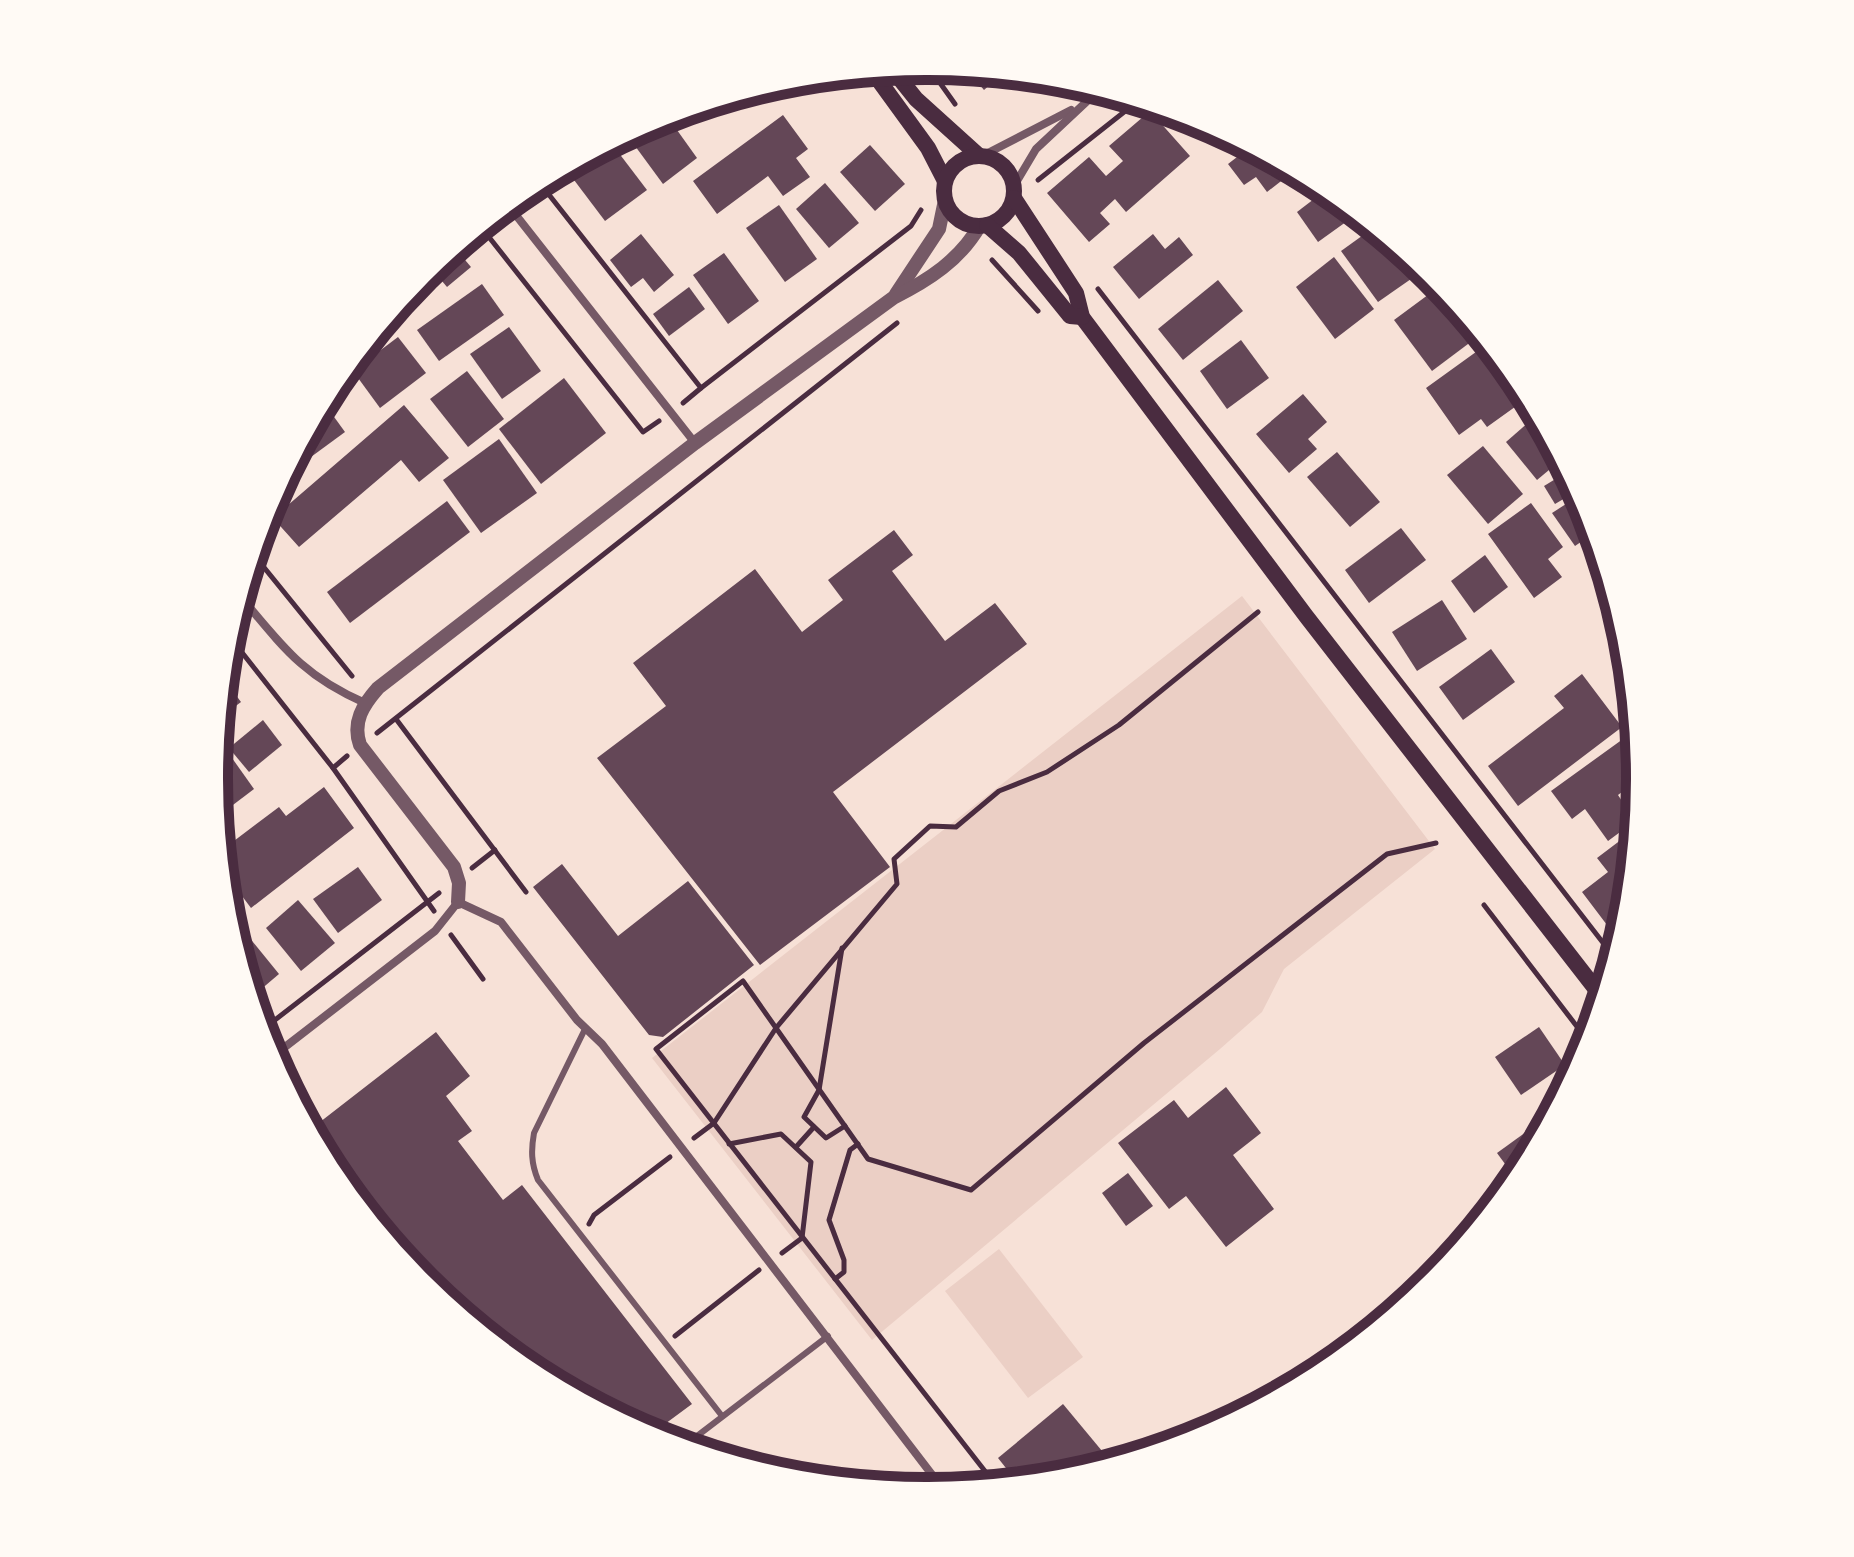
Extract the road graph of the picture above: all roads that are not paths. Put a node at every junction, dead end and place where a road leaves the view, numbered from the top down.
1 (879, 81) edge
2 (901, 81) edge
3 (1088, 99) edge
4 (1079, 106) junction
5 (981, 155) junction
6 (945, 181) junction
7 (1018, 191) junction
8 (945, 200) junction
9 (515, 215) edge
10 (983, 225) junction
11 (893, 298) junction
12 (1082, 317) junction
13 (695, 443) junction
14 (250, 607) edge
15 (368, 700) junction
16 (458, 902) junction
17 (1593, 986) edge
18 (585, 1029) junction
19 (283, 1048) edge
20 (828, 1336) junction
21 (722, 1416) junction
22 (695, 1437) edge
23 (934, 1477) edge

1 - 6 main road
2 - 5 main road
3 - 4 street
4 - 5 street
4 - 7 street
5 - 6 main road
5 - 7 main road
6 - 8 main road
7 - 10 main road
7 - 12 main road
8 - 10 main road
8 - 11 street
9 - 13 street
10 - 11 street
10 - 12 main road
11 - 13 street
12 - 17 main road
13 - 15 street
14 - 15 street
15 - 16 street
16 - 18 street
16 - 19 street
18 - 20 street
18 - 21 lane
20 - 21 lane
20 - 23 street
21 - 22 lane

